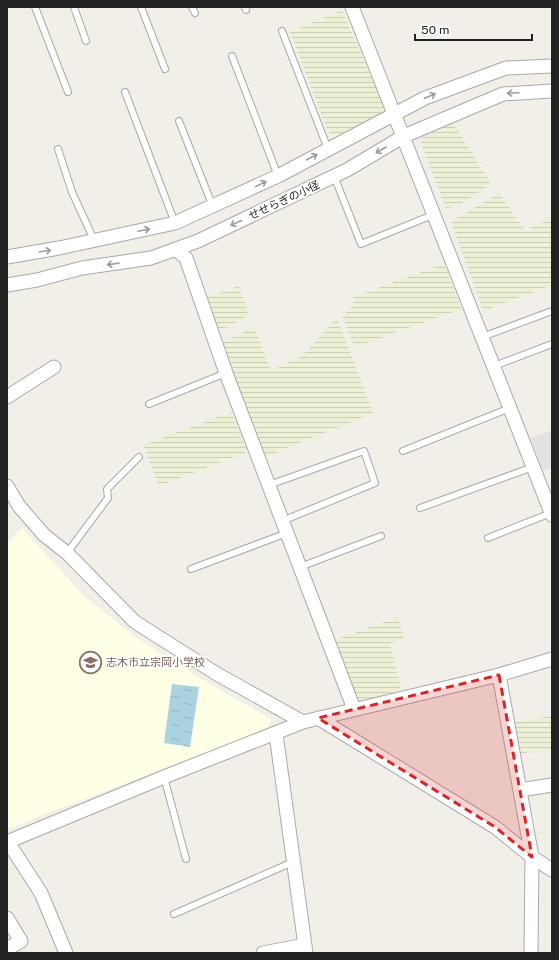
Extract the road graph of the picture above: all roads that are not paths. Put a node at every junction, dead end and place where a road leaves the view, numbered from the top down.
1 (35, 7) edge
2 (74, 7) edge
3 (141, 7) edge
4 (352, 7) edge
5 (282, 30) dead end
6 (86, 41) dead end
7 (232, 56) dead end
8 (552, 66) edge
9 (165, 69) dead end
10 (552, 91) edge
11 (68, 92) dead end
12 (126, 92) dead end
13 (179, 121) dead end
14 (399, 123) junction
15 (58, 149) dead end
16 (328, 149) junction
17 (278, 176) junction
18 (334, 176) junction
19 (213, 207) junction
20 (435, 214) junction
21 (175, 223) junction
22 (94, 241) junction
23 (175, 249) junction
24 (7, 257) edge
25 (7, 285) edge
26 (552, 311) edge
27 (482, 337) junction
28 (552, 344) edge
29 (494, 366) junction
30 (54, 367) dead end
31 (226, 373) junction
32 (7, 397) edge
33 (149, 404) dead end
34 (510, 408) junction
35 (403, 451) dead end
36 (139, 457) dead end
37 (533, 467) junction
38 (269, 485) junction
39 (7, 486) edge
40 (420, 508) dead end
41 (551, 509) edge
42 (284, 527) junction
43 (381, 536) dead end
44 (488, 538) dead end
45 (67, 553) junction
46 (300, 567) junction
47 (191, 569) dead end
48 (552, 659) edge
49 (499, 675) junction
50 (354, 709) junction
51 (318, 718) junction
52 (303, 722) junction
53 (276, 734) junction
54 (164, 777) junction
55 (552, 785) edge
56 (520, 790) junction
57 (8, 842) edge
58 (532, 857) junction
59 (186, 859) dead end
60 (293, 862) junction
61 (552, 870) edge
62 (174, 914) dead end
63 (7, 918) edge
64 (7, 949) edge
65 (305, 949) edge
66 (66, 953) edge
67 (263, 953) edge
68 (531, 953) edge

1 - 11 lane
2 - 6 lane
3 - 9 lane
4 - 14 street
5 - 16 lane
7 - 17 lane
14 -> 8 street, せせらぎの小径
10 -> 14 street, せせらぎの小径
12 - 21 lane
13 - 19 lane
14 - 16 street, せせらぎの小径
14 -> 18 street, せせらぎの小径
14 - 20 street
15 - 22 lane
17 -> 16 street, せせらぎの小径
19 -> 17 street, せせらぎの小径
18 - 20 lane
18 -> 23 street, せせらぎの小径
19 - 21 street, せせらぎの小径
20 - 27 street
22 -> 21 street, せせらぎの小径
24 -> 22 street, せせらぎの小径
23 -> 25 street, せせらぎの小径
23 - 31 street
26 - 27 lane
27 - 29 street
28 - 29 lane
29 - 34 street
30 - 32 street
31 - 33 lane
31 - 38 street
34 - 35 lane
34 - 37 street
36 - 45 lane
37 - 40 lane
37 - 41 street
38 - 42 street
38 - 42 lane
39 - 45 street
41 - 44 lane
42 - 46 street
42 - 47 lane
43 - 46 lane
45 - 52 street
46 - 50 street
48 - 49 street
49 - 50 street
49 - 56 street
50 - 51 street
51 - 52 street
51 - 58 street
52 - 53 street
53 - 54 street
53 - 60 street
54 - 57 street
54 - 59 lane
55 - 56 street
56 - 58 street
57 - 66 street
58 - 61 street
58 - 68 street
60 - 62 lane
60 - 65 street
63 - 64 street
65 - 67 street

